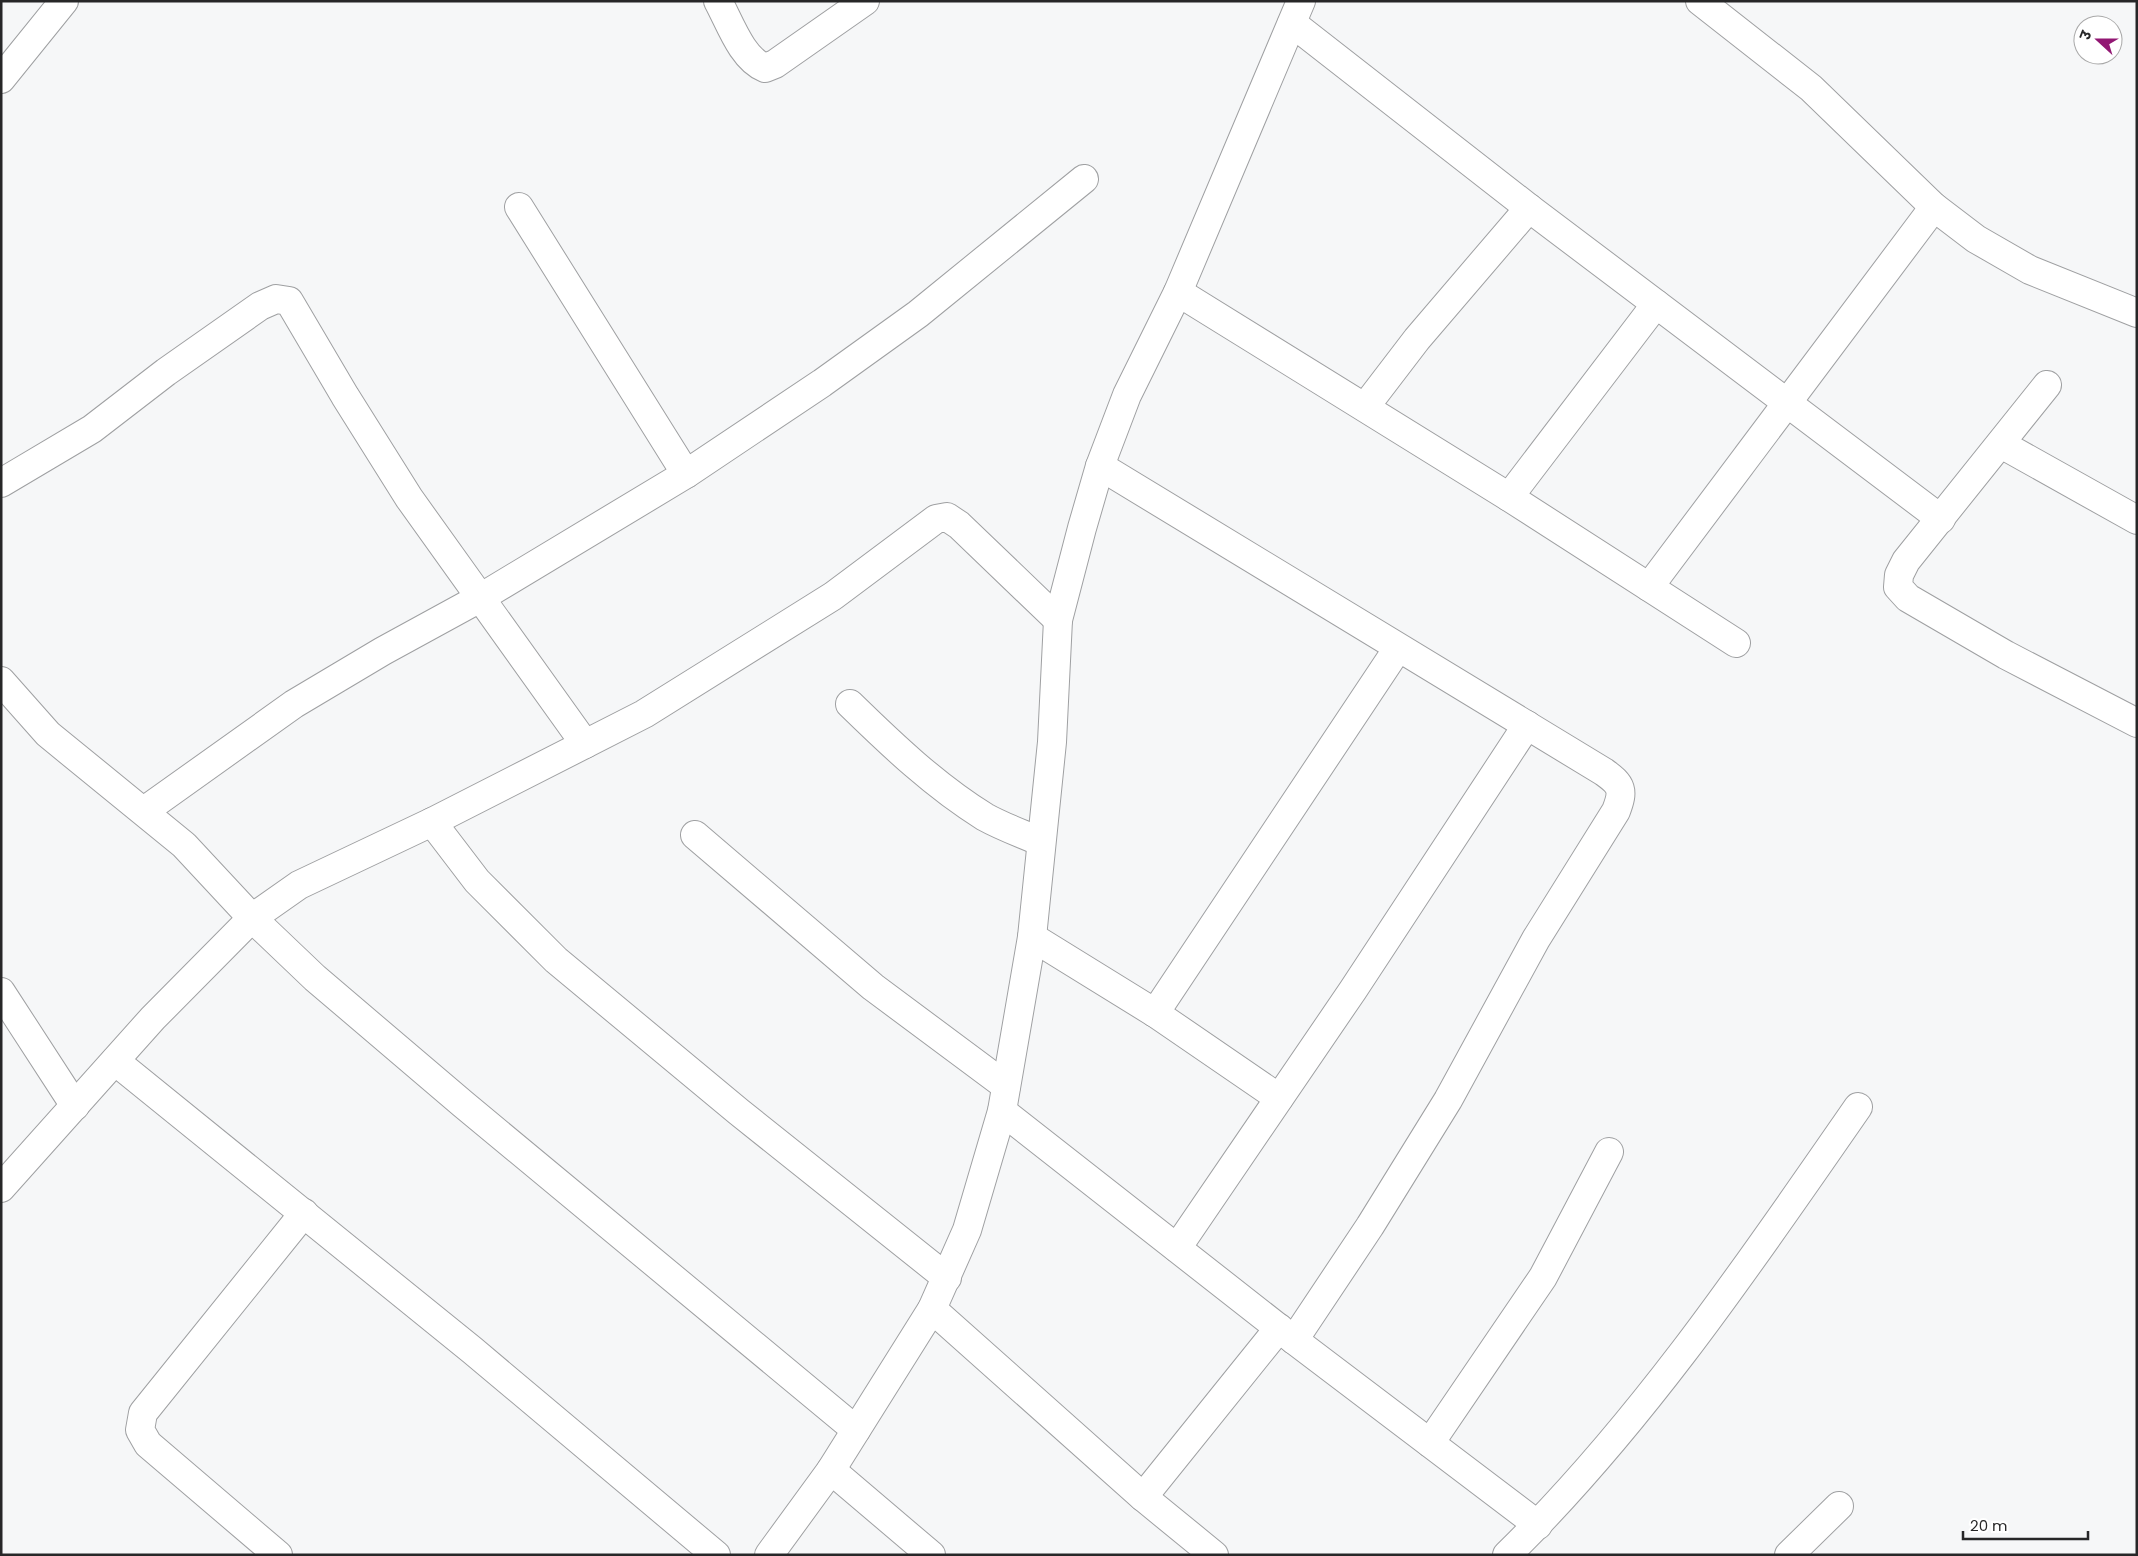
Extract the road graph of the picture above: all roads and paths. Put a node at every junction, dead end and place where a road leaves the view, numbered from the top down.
1 (64, 1) edge
2 (718, 1) edge
3 (865, 1) edge
4 (1700, 1) edge
5 (1297, 12) edge
6 (1, 79) edge
7 (1084, 179) dead end
8 (519, 207) dead end
9 (1934, 207) junction
10 (1529, 208) junction
11 (1178, 292) junction
12 (1656, 304) junction
13 (2137, 313) edge
14 (2047, 385) dead end
15 (1787, 403) junction
16 (1365, 407) junction
17 (2001, 444) junction
18 (1100, 466) junction
19 (686, 474) junction
20 (1, 483) edge
21 (1509, 497) junction
22 (1941, 519) junction
23 (2137, 520) edge
24 (1649, 587) junction
25 (480, 598) junction
26 (1058, 620) junction
27 (1736, 643) dead end
28 (1398, 648) junction
29 (1, 681) edge
30 (850, 704) dead end
31 (2137, 724) edge
32 (1527, 725) junction
33 (585, 744) junction
34 (144, 811) junction
35 (432, 822) junction
36 (695, 835) dead end
37 (1041, 842) junction
38 (252, 918) junction
39 (1032, 937) junction
40 (1, 992) edge
41 (1155, 1013) junction
42 (116, 1061) junction
43 (1004, 1098) junction
44 (1279, 1098) junction
45 (75, 1106) junction
46 (1858, 1107) dead end
47 (1609, 1152) dead end
48 (1, 1188) edge
49 (304, 1214) junction
50 (1177, 1248) junction
51 (947, 1278) junction
52 (932, 1309) junction
53 (1286, 1334) junction
54 (856, 1430) junction
55 (1430, 1443) junction
56 (831, 1470) junction
57 (1143, 1496) junction
58 (1839, 1506) dead end
59 (1538, 1525) junction
60 (278, 1555) edge
61 (716, 1555) edge
62 (769, 1555) edge
63 (931, 1555) edge
64 (1214, 1555) edge
65 (1507, 1555) edge
66 (1790, 1555) edge

1 - 6 street
2 - 3 street
4 - 9 street
5 - 10 street
5 - 11 street
7 - 19 street
8 - 19 street
9 - 13 street
9 - 15 street
10 - 12 street
10 - 16 street
11 - 16 street
11 - 18 street
12 - 15 street
12 - 21 street
14 - 17 street
15 - 22 street
15 - 24 street
16 - 21 street
17 - 22 street
17 - 23 street
18 - 26 street
18 - 28 street
19 - 25 street
20 - 25 street
21 - 24 street
22 - 31 street
24 - 27 street
25 - 33 street
25 - 34 street
26 - 33 street
26 - 37 street
28 - 32 street
28 - 41 street
29 - 34 street
30 - 37 street
32 - 44 street
32 - 53 street
33 - 35 street
34 - 38 street
35 - 38 street
35 - 51 street
36 - 43 street
37 - 39 street
38 - 42 street
38 - 54 street
39 - 41 street
39 - 43 street
40 - 45 street
41 - 44 street
42 - 45 street
42 - 49 street
43 - 50 street
43 - 51 street
44 - 50 street
45 - 48 street
46 - 59 street
47 - 55 street
49 - 60 street
49 - 61 street
50 - 53 street
51 - 52 street
52 - 54 street
52 - 57 street
53 - 55 street
53 - 57 street
54 - 56 street
55 - 59 street
56 - 62 street
56 - 63 street
57 - 64 street
58 - 66 street
59 - 65 street

